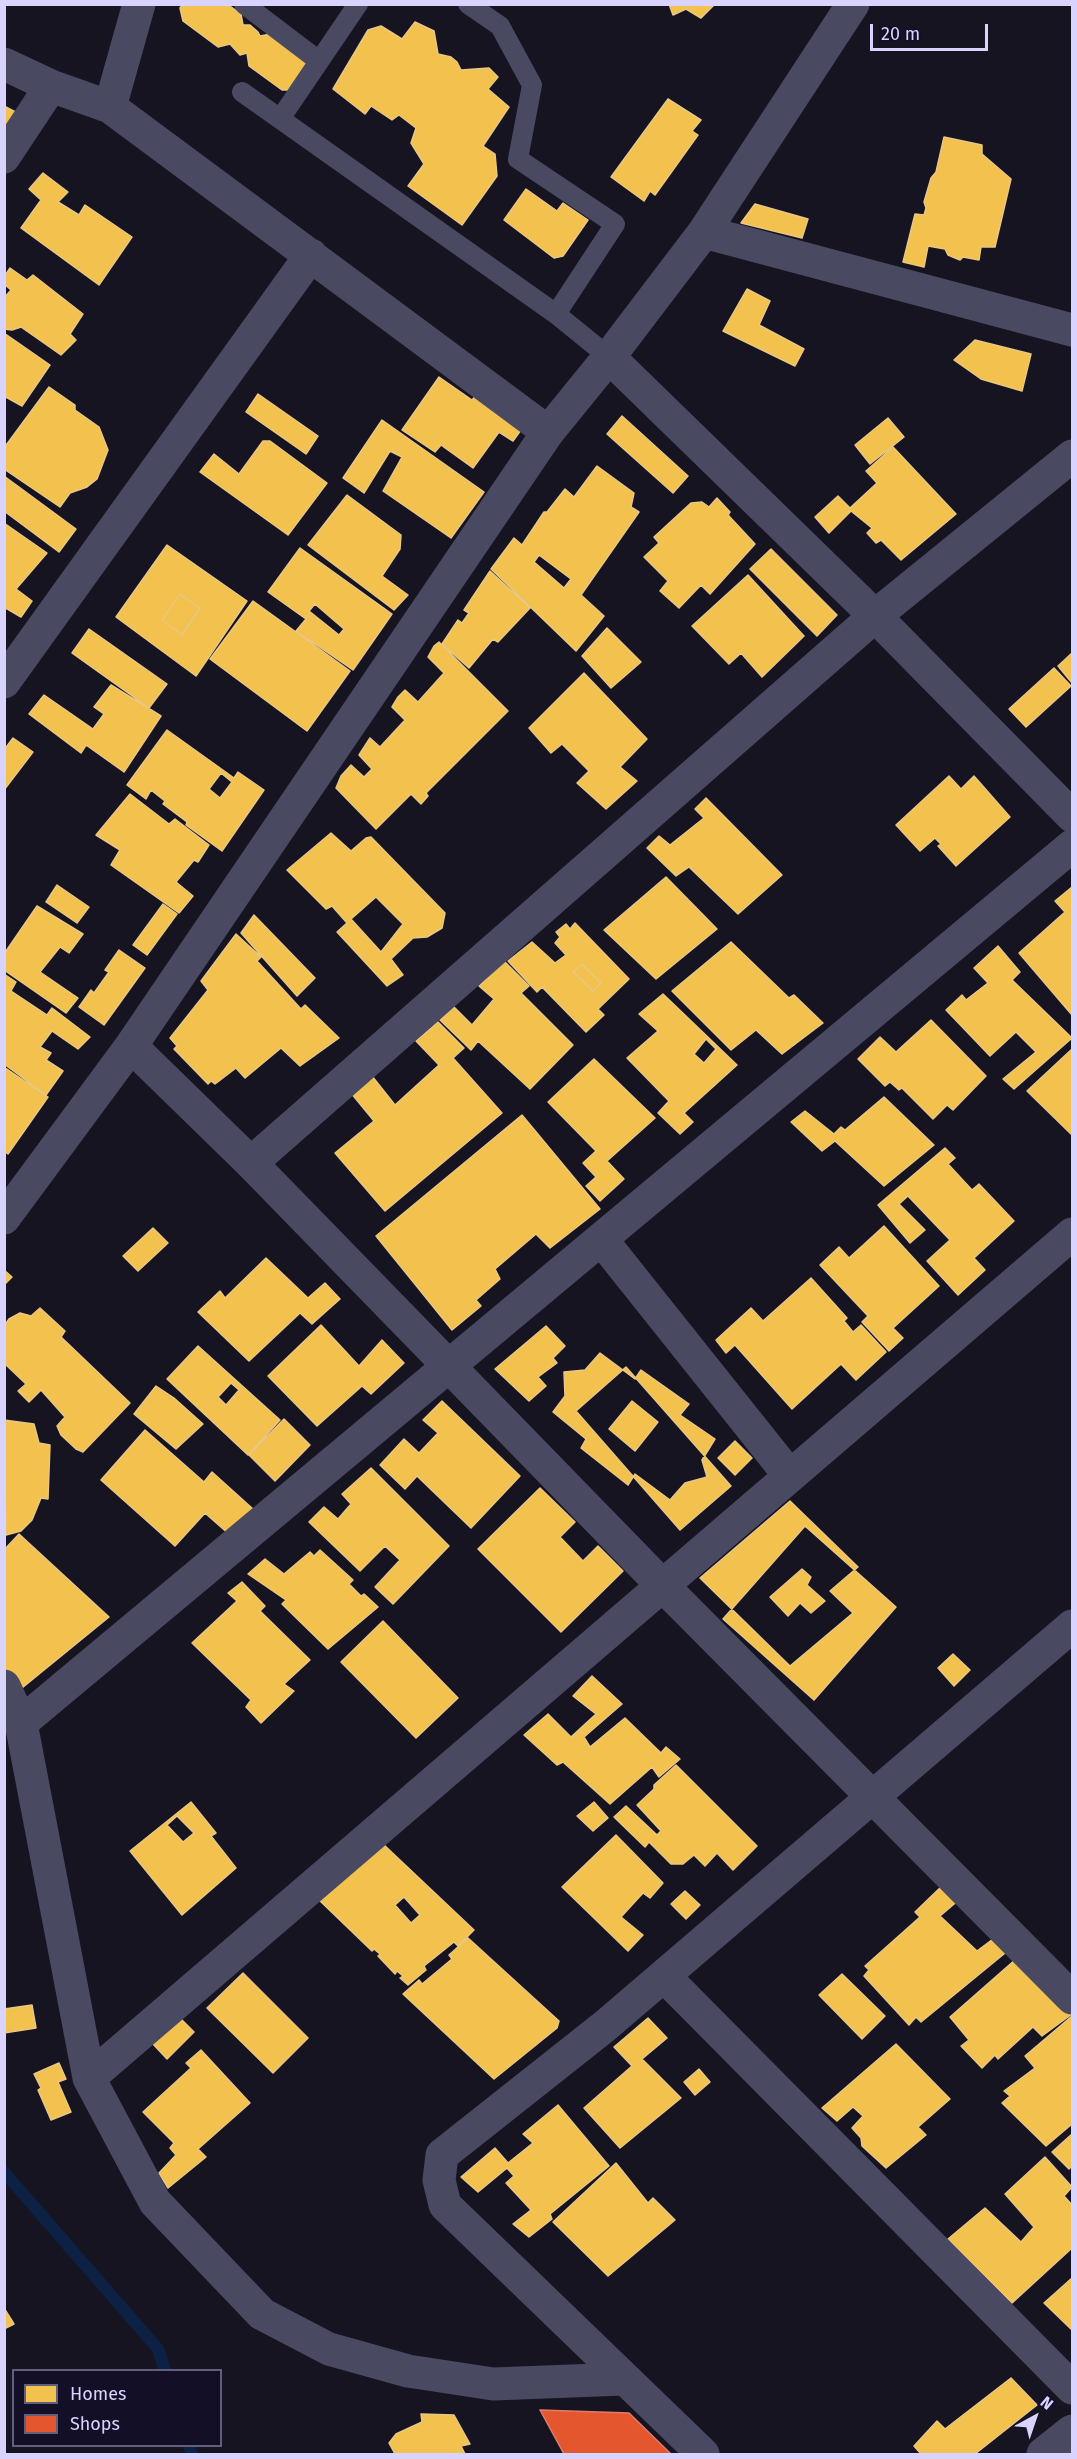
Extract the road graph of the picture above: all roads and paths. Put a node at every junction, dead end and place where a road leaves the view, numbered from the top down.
1 (139, 4) edge
2 (244, 4) edge
3 (358, 4) edge
4 (468, 4) edge
5 (853, 4) edge
6 (319, 62) junction
7 (4, 64) edge
8 (51, 86) junction
9 (242, 92) dead end
10 (110, 107) junction
11 (280, 119) junction
12 (4, 157) edge
13 (704, 232) junction
14 (311, 255) junction
15 (556, 314) junction
16 (1072, 330) edge
17 (609, 357) junction
18 (548, 432) junction
19 (1072, 456) edge
20 (875, 616) junction
21 (4, 681) edge
22 (1072, 816) edge
23 (1072, 846) edge
24 (130, 1046) junction
25 (251, 1163) junction
26 (4, 1218) edge
27 (1072, 1234) edge
28 (601, 1239) junction
29 (448, 1367) junction
30 (790, 1476) junction
31 (663, 1586) junction
32 (1072, 1626) edge
33 (4, 1686) edge
34 (21, 1723) junction
35 (872, 1798) junction
36 (664, 1976) junction
37 (1072, 1998) edge
38 (89, 2078) junction
39 (624, 2379) junction
40 (1072, 2388) edge
41 (1072, 2432) edge
42 (703, 2454) edge
43 (1043, 2454) edge

1 - 10 street
2 - 6 lane
3 - 6 lane
4 - 15 lane
5 - 13 street
6 - 11 lane
7 - 8 street
8 - 10 street
8 - 12 street
9 - 11 lane
10 - 14 street
11 - 15 lane
13 - 16 street
13 - 17 street
14 - 18 street
14 - 21 street
15 - 17 lane
17 - 18 street
17 - 20 street
18 - 24 street
19 - 20 street
20 - 22 street
20 - 25 street
23 - 28 street
24 - 25 street
24 - 26 street
25 - 29 street
27 - 30 street
28 - 29 street
28 - 30 street
29 - 31 street
29 - 34 street
30 - 31 street
31 - 35 street
31 - 38 street
32 - 35 street
33 - 34 street
34 - 38 street
35 - 36 street
35 - 37 street
36 - 39 street
36 - 40 street
38 - 39 street
39 - 42 street
41 - 43 street

